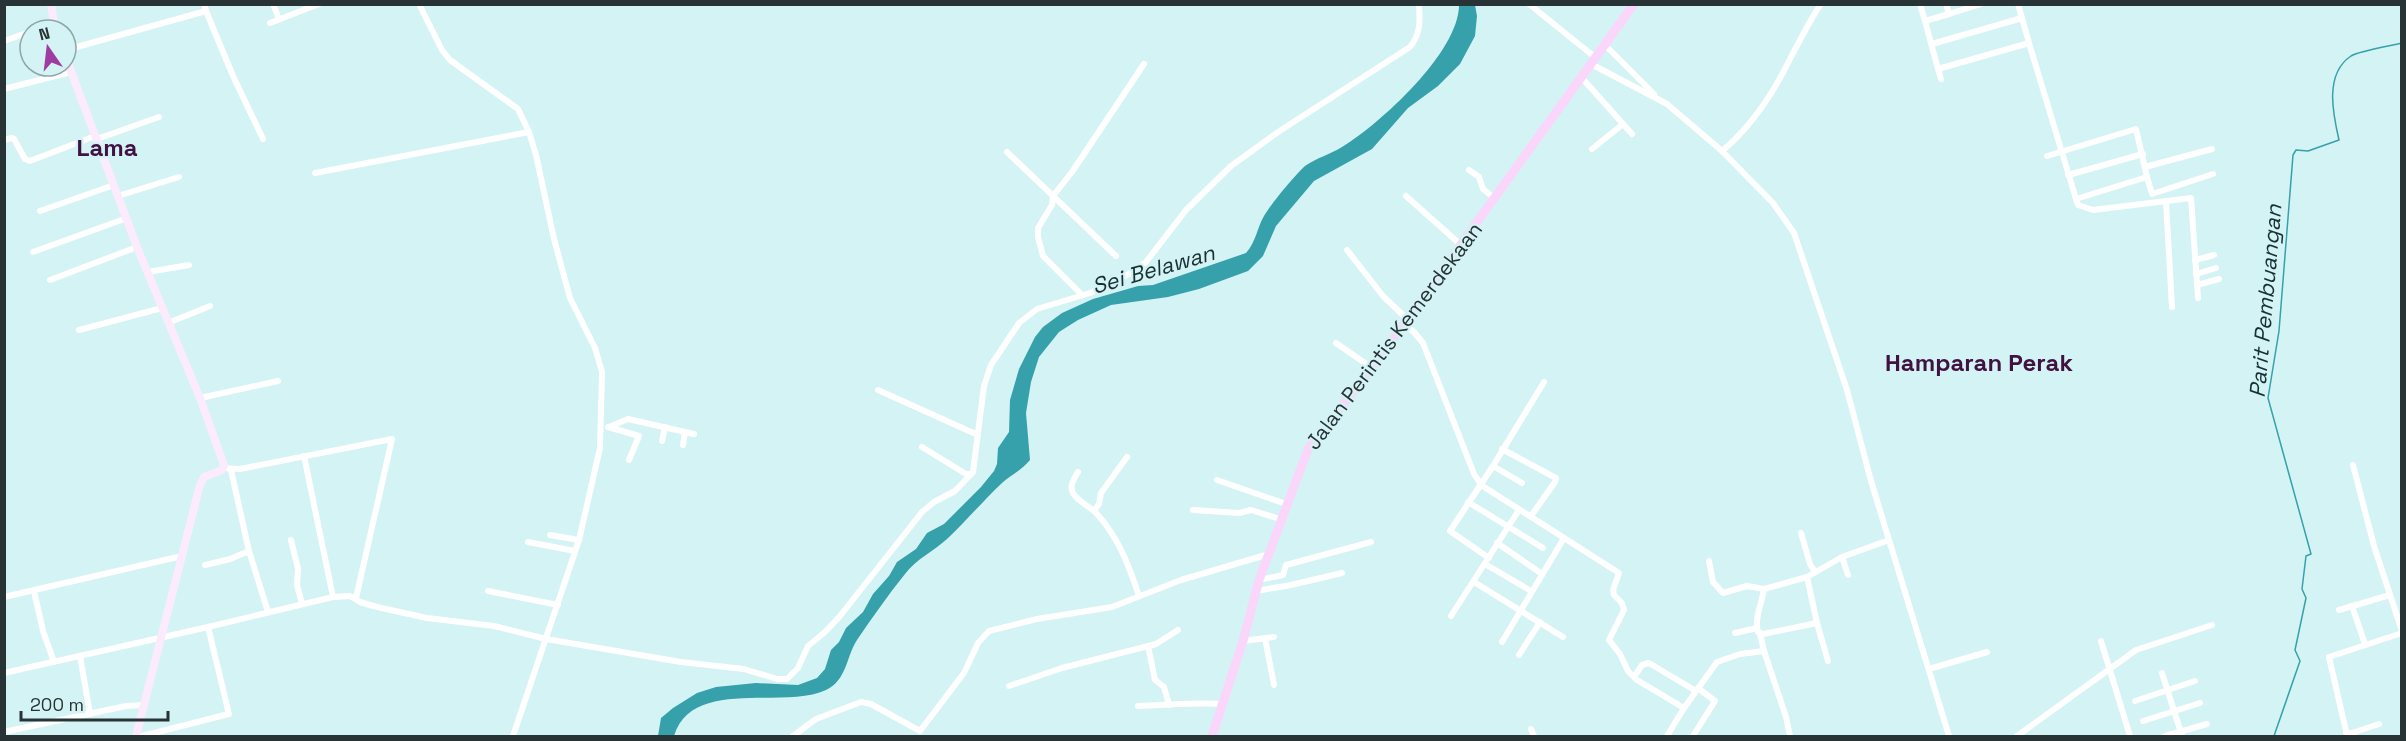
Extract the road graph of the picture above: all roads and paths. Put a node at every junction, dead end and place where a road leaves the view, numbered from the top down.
1 (273, 4) edge
2 (319, 4) edge
3 (418, 4) edge
4 (1419, 4) edge
5 (1529, 4) edge
6 (1634, 4) edge
7 (1821, 4) edge
8 (1920, 4) edge
9 (1946, 4) edge
10 (2018, 4) edge
11 (1976, 5) edge
12 (205, 8) edge
13 (1949, 14) junction
14 (2022, 18) junction
15 (279, 19) junction
16 (1925, 21) junction
17 (270, 23) dead end
18 (2029, 43) junction
19 (1932, 44) junction
20 (78, 46) edge
21 (1606, 46) junction
22 (1595, 61) junction
23 (1144, 64) dead end
24 (1938, 69) junction
25 (47, 78) edge
26 (73, 78) edge
27 (1582, 78) junction
28 (1941, 79) dead end
29 (4, 89) edge
30 (1656, 96) junction
31 (159, 117) dead end
32 (1623, 124) junction
33 (529, 132) junction
34 (1632, 134) dead end
35 (96, 138) junction
36 (4, 140) edge
37 (263, 140) dead end
38 (1592, 149) dead end
39 (2212, 149) dead end
40 (1722, 151) junction
41 (2060, 151) junction
42 (1007, 152) dead end
43 (2143, 154) junction
44 (2047, 156) dead end
45 (2145, 167) junction
46 (1470, 170) dead end
47 (315, 172) dead end
48 (2213, 174) dead end
49 (2068, 175) junction
50 (179, 177) dead end
51 (2147, 177) junction
52 (114, 185) junction
53 (2152, 194) junction
54 (118, 196) junction
55 (1053, 196) junction
56 (1406, 196) dead end
57 (1495, 199) junction
58 (2076, 199) junction
59 (2166, 201) junction
60 (2152, 202) junction
61 (39, 211) dead end
62 (127, 218) junction
63 (1461, 245) junction
64 (137, 247) junction
65 (1347, 250) dead end
66 (33, 252) dead end
67 (2214, 255) dead end
68 (1116, 256) dead end
69 (2195, 260) junction
70 (189, 265) dead end
71 (2216, 268) dead end
72 (148, 272) junction
73 (2196, 274) junction
74 (2220, 279) dead end
75 (50, 280) dead end
76 (2197, 285) junction
77 (1082, 295) junction
78 (2198, 298) dead end
79 (210, 306) dead end
80 (2172, 307) dead end
81 (162, 308) junction
82 (1404, 320) junction
83 (168, 323) junction
84 (79, 330) dead end
85 (1336, 343) dead end
86 (1372, 368) junction
87 (278, 381) dead end
88 (1544, 382) dead end
89 (878, 390) dead end
90 (200, 398) junction
91 (601, 425) junction
92 (609, 427) junction
93 (665, 427) junction
94 (685, 432) junction
95 (694, 434) dead end
96 (978, 435) junction
97 (662, 441) dead end
98 (683, 445) dead end
99 (922, 447) dead end
100 (1502, 448) junction
101 (304, 456) junction
102 (1127, 457) dead end
103 (629, 460) dead end
104 (2353, 465) dead end
105 (1492, 466) junction
106 (228, 469) junction
107 (1078, 472) dead end
108 (971, 474) junction
109 (1217, 480) dead end
110 (1522, 483) dead end
111 (1481, 485) junction
112 (1468, 502) junction
113 (1286, 504) junction
114 (1193, 510) dead end
115 (1519, 510) junction
116 (1094, 511) junction
117 (1531, 516) junction
118 (1280, 519) junction
119 (1507, 527) junction
120 (1801, 533) dead end
121 (550, 535) dead end
122 (1564, 538) junction
123 (291, 540) dead end
124 (579, 540) junction
125 (1889, 540) junction
126 (528, 542) dead end
127 (1371, 542) dead end
128 (1497, 543) junction
129 (1543, 548) dead end
130 (249, 551) junction
131 (575, 551) junction
132 (1269, 554) junction
133 (183, 556) junction
134 (1842, 557) junction
135 (1487, 561) junction
136 (1709, 561) dead end
137 (205, 565) dead end
138 (1815, 572) junction
139 (1342, 573) dead end
140 (1542, 574) junction
141 (1848, 575) dead end
142 (1807, 577) junction
143 (1259, 580) junction
144 (1474, 582) junction
145 (1764, 589) junction
146 (34, 591) junction
147 (488, 591) dead end
148 (1256, 591) junction
149 (1531, 591) junction
150 (2390, 595) junction
151 (1139, 596) junction
152 (4, 597) edge
153 (333, 597) junction
154 (356, 598) junction
155 (302, 604) junction
156 (558, 605) junction
157 (2352, 606) junction
158 (1520, 610) junction
159 (2339, 610) dead end
160 (268, 612) junction
161 (1451, 616) dead end
162 (1540, 622) junction
163 (1817, 623) junction
164 (2212, 625) dead end
165 (208, 627) junction
166 (1178, 630) dead end
167 (1758, 631) junction
168 (2402, 632) edge
169 (1735, 633) dead end
170 (1274, 637) dead end
171 (1563, 637) dead end
172 (161, 638) junction
173 (1265, 638) junction
174 (546, 639) junction
175 (1243, 641) junction
176 (2100, 641) dead end
177 (1502, 642) dead end
178 (2365, 644) junction
179 (1148, 646) junction
180 (1764, 651) junction
181 (1987, 652) dead end
182 (1519, 655) dead end
183 (80, 656) junction
184 (54, 662) junction
185 (1828, 662) dead end
186 (1929, 669) junction
187 (2111, 672) junction
188 (4, 673) edge
189 (2162, 673) dead end
190 (1634, 677) junction
191 (2195, 681) dead end
192 (1274, 685) dead end
193 (1009, 686) dead end
194 (1697, 689) junction
195 (2167, 691) junction
196 (2135, 701) dead end
197 (2200, 703) dead end
198 (1223, 704) junction
199 (143, 705) junction
200 (1169, 705) junction
201 (1138, 706) dead end
202 (1684, 708) junction
203 (2174, 712) junction
204 (90, 714) junction
205 (2143, 721) dead end
206 (2207, 724) dead end
207 (2379, 724) dead end
208 (1531, 729) dead end
209 (920, 731) junction
210 (4, 732) edge
211 (2182, 734) edge
212 (1789, 735) edge
213 (2353, 735) edge
214 (136, 736) edge
215 (142, 736) edge
216 (513, 736) edge
217 (793, 736) edge
218 (927, 736) edge
219 (1212, 736) edge
220 (1534, 736) edge
221 (1666, 736) edge
222 (1693, 736) edge
223 (1780, 736) edge
224 (1949, 736) edge
225 (2017, 736) edge
226 (2130, 736) edge
227 (2165, 736) edge

1 - 15 street
2 - 15 street
3 - 33 street
4 - 77 street
5 - 22 street
6 - 21 main road, Jalan Perintis Kemerdekaan
7 - 40 street
8 - 16 street
9 - 13 street
10 - 14 street
11 - 13 street
12 - 20 street
12 - 37 street
13 - 16 street
14 - 18 street
14 - 19 street
15 - 17 street
16 - 19 street
18 - 24 street
18 - 41 street
19 - 24 street
21 - 22 main road, Jalan Perintis Kemerdekaan
21 - 30 street
22 - 27 main road, Jalan Perintis Kemerdekaan
22 - 30 street
23 - 55 street
24 - 28 street
25 - 29 street
26 - 35 street
27 - 32 street
27 - 57 main road, Jalan Perintis Kemerdekaan
30 - 40 street
31 - 35 street
32 - 34 street
32 - 38 street
33 - 47 street
33 - 91 street
35 - 36 street
35 - 52 street
39 - 45 street
40 - 125 street
41 - 43 street
41 - 44 street
41 - 49 street
42 - 55 street
43 - 45 street
43 - 49 street
45 - 51 street
46 - 57 street
48 - 53 street
49 - 58 street
50 - 54 street
51 - 53 street
51 - 58 street
52 - 54 street
52 - 61 street
53 - 60 street
54 - 62 street
55 - 68 street
55 - 77 street
56 - 63 street
57 - 63 main road, Jalan Perintis Kemerdekaan
58 - 60 street
59 - 60 street
59 - 69 street
59 - 80 street
62 - 64 street
62 - 66 street
63 - 82 main road, Jalan Perintis Kemerdekaan
64 - 72 street
64 - 75 street
65 - 82 street
67 - 69 street
69 - 73 street
70 - 72 street
71 - 73 street
72 - 81 street
73 - 76 street
74 - 76 street
76 - 78 street
77 - 96 street
79 - 83 street
81 - 83 street
81 - 84 street
82 - 86 main road, Jalan Perintis Kemerdekaan
82 - 111 street
83 - 90 street
85 - 86 street
86 - 113 main road, Jalan Perintis Kemerdekaan
87 - 90 street
88 - 100 street
89 - 96 street
90 - 106 street
91 - 92 street
91 - 124 street
92 - 93 street
92 - 103 street
93 - 94 street
93 - 97 street
94 - 95 street
94 - 98 street
96 - 108 street
99 - 108 street
100 - 105 street
100 - 117 street
101 - 106 street
101 - 153 street
101 - 154 street
102 - 116 street
104 - 150 street
105 - 110 street
105 - 111 street
106 - 130 street
106 - 133 street
107 - 116 street
108 - 174 street
109 - 113 street
111 - 112 street
111 - 115 street
112 - 119 street
112 - 135 street
113 - 118 main road, Jalan Perintis Kemerdekaan
114 - 118 street
115 - 117 street
115 - 119 street
116 - 151 street
117 - 122 street
118 - 132 main road, Jalan Perintis Kemerdekaan
119 - 128 street
119 - 129 street
120 - 138 street
121 - 124 street
122 - 140 street
122 - 190 street
123 - 155 street
124 - 131 street
125 - 134 street
125 - 186 street
126 - 131 street
127 - 143 street
128 - 135 street
128 - 140 street
130 - 137 street
130 - 160 street
131 - 156 street
132 - 143 main road, Jalan Perintis Kemerdekaan
132 - 151 street
133 - 146 street
133 - 172 street
134 - 138 street
134 - 141 street
135 - 144 street
135 - 149 street
136 - 145 street
138 - 142 street
139 - 148 street
140 - 149 street
142 - 145 street
142 - 163 street
143 - 148 main road, Jalan Perintis Kemerdekaan
144 - 158 street
144 - 161 street
145 - 167 street
146 - 152 street
146 - 184 street
147 - 156 street
148 - 175 main road, Jalan Perintis Kemerdekaan
149 - 158 street
150 - 157 street
150 - 168 street
151 - 209 street
153 - 154 street
153 - 155 street
154 - 174 street
155 - 160 street
156 - 174 street
157 - 159 street
157 - 178 street
158 - 162 street
158 - 177 street
160 - 165 street
162 - 171 street
162 - 182 street
163 - 167 street
163 - 185 street
164 - 187 street
165 - 172 street
165 - 215 street
166 - 179 street
167 - 169 street
167 - 180 street
168 - 178 street
170 - 173 street
172 - 183 street
172 - 199 street
173 - 175 street
173 - 192 street
174 - 216 street
175 - 198 main road, Jalan Perintis Kemerdekaan
176 - 187 street
178 - 213 street
179 - 193 street
179 - 200 street
180 - 194 street
180 - 212 street
181 - 186 street
183 - 184 street
183 - 204 street
184 - 188 street
186 - 224 street
187 - 225 street
187 - 226 street
189 - 195 street
190 - 194 street
190 - 202 street
191 - 195 street
194 - 202 street
194 - 222 street
195 - 196 street
195 - 203 street
197 - 203 street
198 - 200 street
198 - 219 main road, Jalan Perintis Kemerdekaan
199 - 204 street
199 - 214 street
200 - 201 street
202 - 221 street
203 - 205 street
203 - 211 street
204 - 210 street
206 - 211 street
207 - 213 street
208 - 220 street
209 - 217 street
209 - 218 street
211 - 227 street
212 - 223 street

